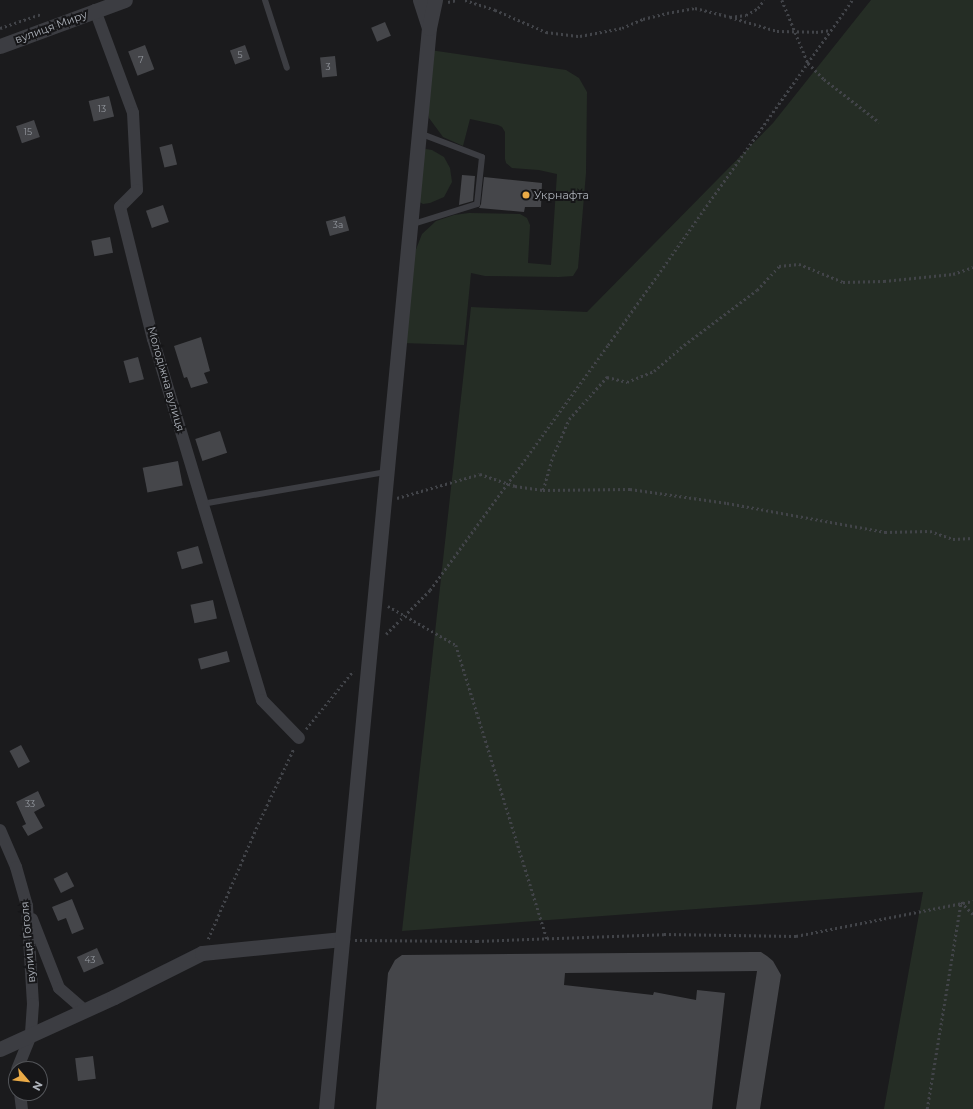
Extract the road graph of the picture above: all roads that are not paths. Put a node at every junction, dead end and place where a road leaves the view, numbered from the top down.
1 (125, 0) edge
2 (265, 0) edge
3 (420, 0) edge
4 (435, 0) edge
5 (95, 10) junction
6 (429, 28) junction
7 (0, 46) edge
8 (287, 68) dead end
9 (419, 133) junction
10 (410, 225) junction
11 (387, 472) junction
12 (202, 504) junction
13 (299, 738) road end
14 (0, 830) edge
15 (28, 906) junction
16 (342, 939) junction
17 (84, 1011) junction
18 (31, 1035) junction
19 (0, 1050) edge
20 (20, 1061) edge
21 (326, 1109) edge

1 - 5 street, вулиця Миру
2 - 8 lane
3 - 6 street
4 - 6 street
5 - 7 street, вулиця Миру
5 - 12 street, Молодіжна вулиця
6 - 9 street
9 - 10 street
9 - 10 lane
10 - 11 street
11 - 12 lane
11 - 16 street
12 - 13 street, Молодіжна вулиця
14 - 15 street, вулиця Гоголя
15 - 17 street
15 - 18 street, вулиця Гоголя
16 - 17 street
16 - 21 street
17 - 18 street
18 - 19 street
18 - 20 street, вулиця Гоголя

